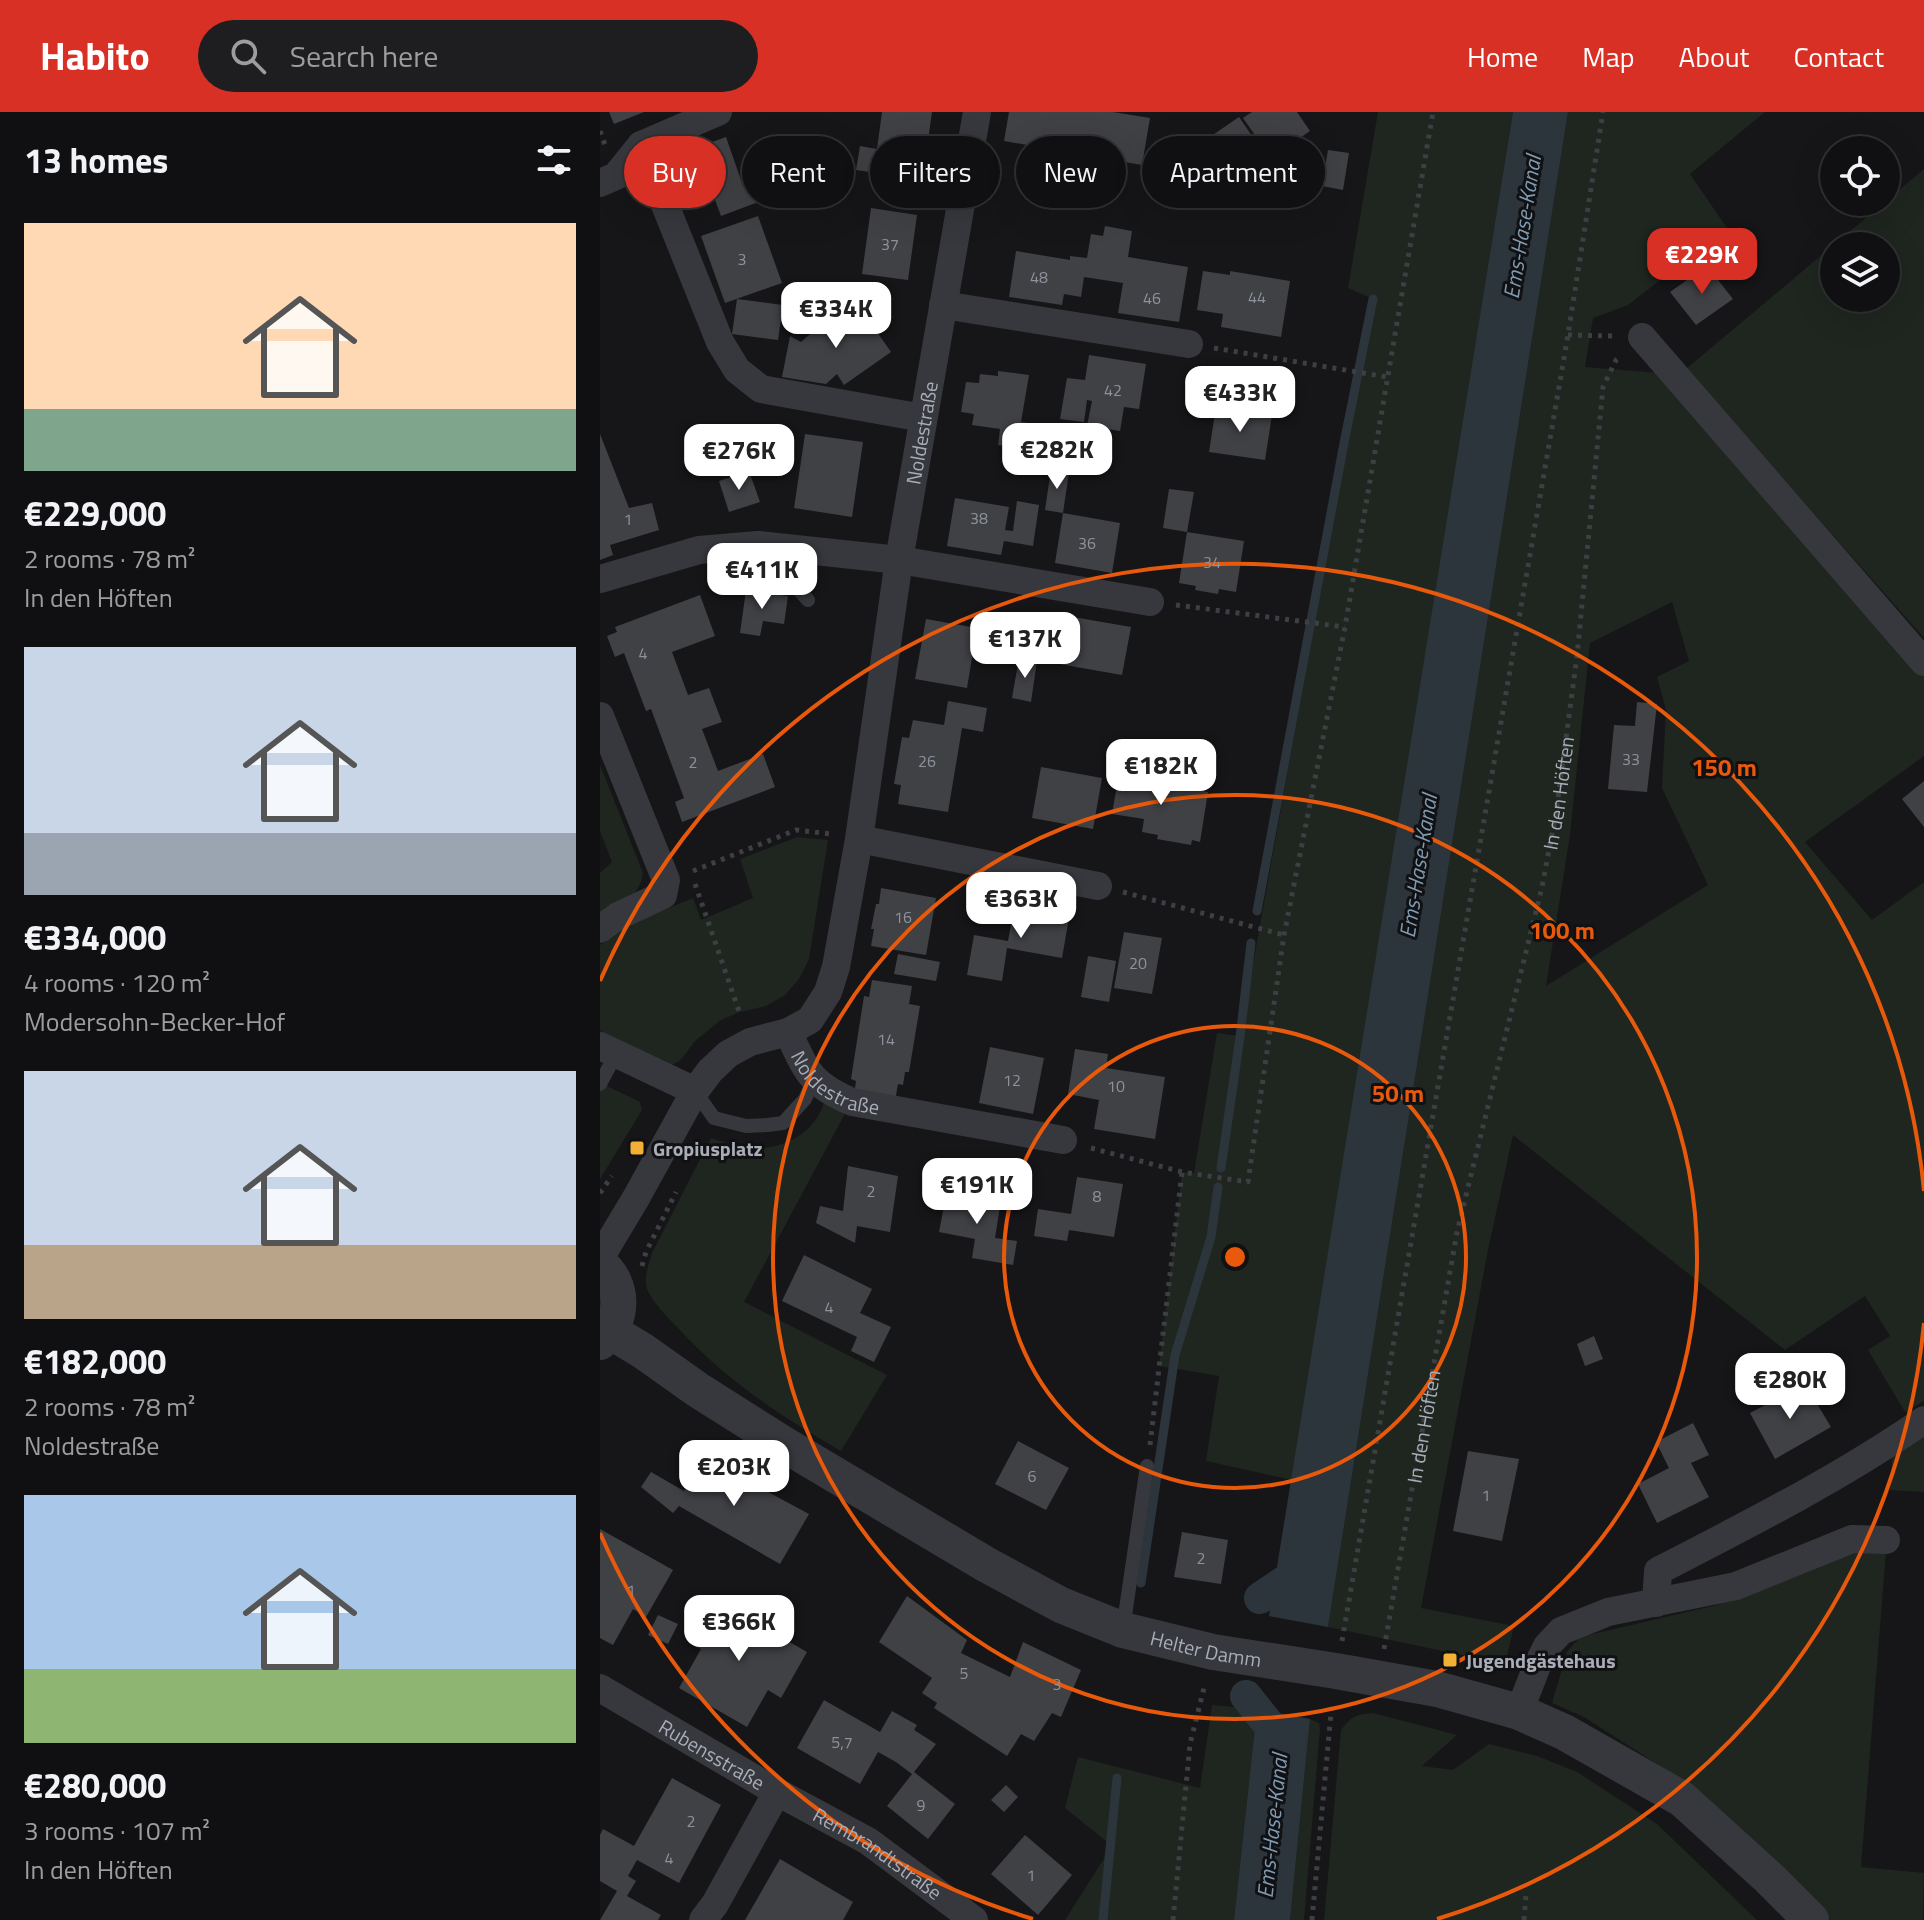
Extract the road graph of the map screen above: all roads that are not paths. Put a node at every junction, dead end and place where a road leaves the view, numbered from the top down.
1 (718, 112) edge
2 (977, 112) edge
3 (662, 136) edge
4 (624, 166) edge
5 (600, 183) edge
6 (666, 208) edge
7 (943, 305) junction
8 (1642, 337) road end
9 (1189, 344) road end
10 (923, 418) junction
11 (797, 549) junction
12 (899, 560) junction
13 (600, 579) edge
14 (808, 600) dead end
15 (1150, 602) road end
16 (1924, 662) edge
17 (600, 716) edge
18 (859, 839) junction
19 (1098, 886) road end
20 (600, 929) edge
21 (788, 1032) junction
22 (608, 1050) edge
23 (810, 1076) junction
24 (600, 1084) edge
25 (695, 1091) junction
26 (1063, 1140) road end
27 (600, 1261) edge
28 (605, 1336) edge
29 (1924, 1420) edge
30 (1147, 1466) road end
31 (1886, 1540) dead end
32 (1656, 1603) junction
33 (1123, 1630) junction
34 (600, 1688) edge
35 (1519, 1712) junction
36 (777, 1792) junction
37 (703, 1920) edge
38 (974, 1920) edge
39 (1811, 1920) edge

1 - 3 street
2 - 7 street, Noldestraße
4 - 5 street
6 - 10 street
7 - 9 street
7 - 10 street, Noldestraße
8 - 16 street
10 - 12 street, Noldestraße
11 - 12 street
11 - 13 street
11 - 14 lane
12 - 15 street
12 - 18 street, Noldestraße
17 - 20 street
18 - 19 street
18 - 21 street, Noldestraße
21 - 23 street, Noldestraße
21 - 25 street
22 - 24 lane
22 - 25 street
23 - 25 lane
23 - 26 street, Noldestraße
25 - 27 street
27 - 28 street
28 - 33 street, Helter Damm
29 - 32 street
30 - 33 lane
31 - 32 street
32 - 35 street
33 - 35 street, Helter Damm
34 - 36 street, Rubensstraße
35 - 39 street, Helter Damm
36 - 37 street, Rubensstraße
36 - 38 street, Rembrandtstraße

